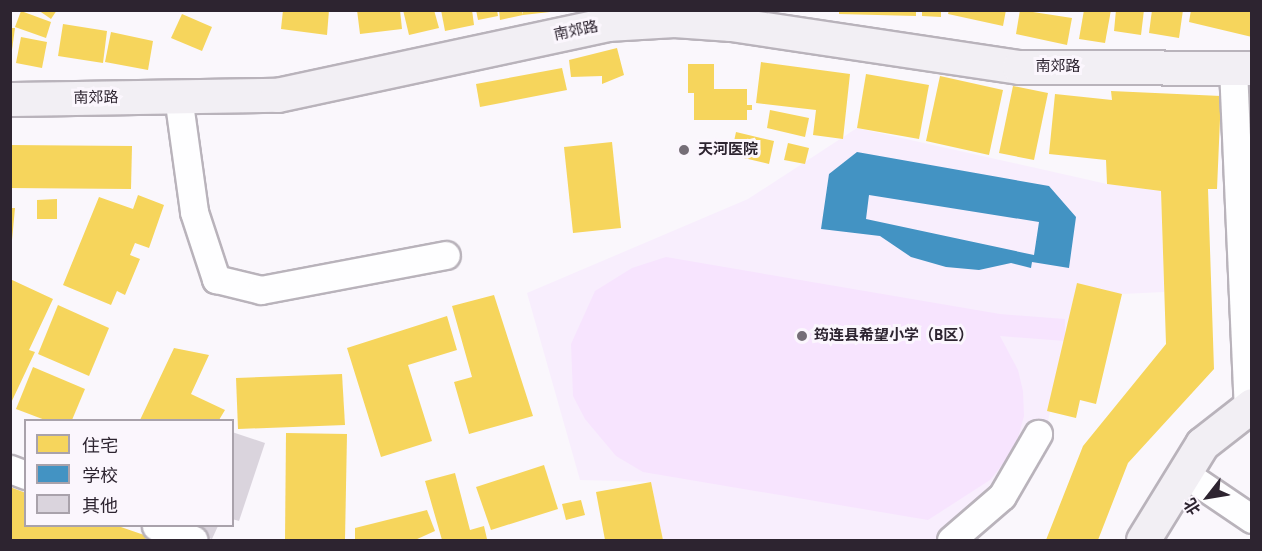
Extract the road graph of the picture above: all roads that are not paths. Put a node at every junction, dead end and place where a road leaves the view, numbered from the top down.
1 (1242, 68) edge
2 (178, 96) junction
3 (10, 99) edge
4 (446, 255) dead end
5 (1250, 406) edge
6 (1038, 434) dead end
7 (1184, 473) junction
8 (1251, 519) edge
9 (161, 527) edge
10 (194, 540) edge
11 (951, 540) edge
12 (1143, 540) edge

1 - 2 main road, 南郊路
1 - 5 street
2 - 3 main road, 南郊路
2 - 4 street
5 - 7 main road
6 - 11 street
7 - 8 street
7 - 12 main road
9 - 10 street

